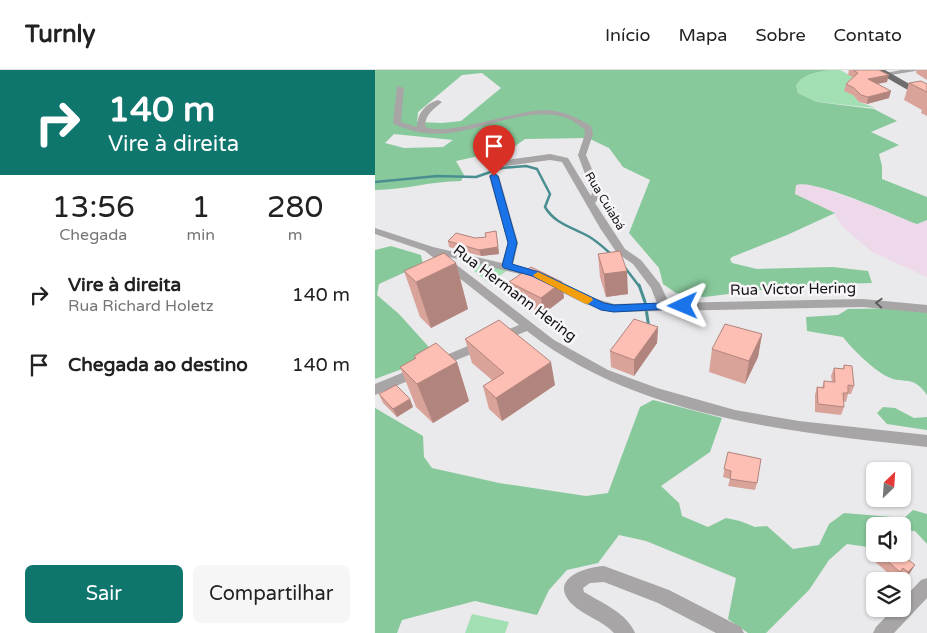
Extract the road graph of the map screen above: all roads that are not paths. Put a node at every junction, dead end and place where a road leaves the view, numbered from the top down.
1 (918, 70) edge
2 (881, 72) edge
3 (399, 88) dead end
4 (927, 98) edge
5 (438, 102) dead end
6 (427, 132) junction
7 (499, 164) dead end
8 (494, 176) dead end
9 (591, 202) junction
10 (375, 231) edge
11 (429, 249) junction
12 (472, 258) junction
13 (507, 266) junction
14 (455, 268) junction
15 (664, 306) junction
16 (927, 309) edge
17 (527, 326) junction
18 (375, 390) edge
19 (927, 441) edge
20 (927, 586) edge
21 (626, 633) edge
22 (735, 633) edge
23 (882, 633) edge

1 - 2 street
2 - 4 main road
3 - 6 street
5 - 6 street
6 - 9 street
7 - 9 street, Rua Cuiabá
8 - 13 street
9 - 15 street, Rua Cuiabá
10 - 11 street, Rua Hermann Hering
11 - 12 street, Rua Victor Hering
11 - 14 street, Rua Hermann Hering
12 - 13 street, Rua Victor Hering
12 - 14 street
13 - 15 street, Rua Victor Hering
14 - 17 street, Rua Hermann Hering
16 -> 15 street, Rua Victor Hering
17 - 18 street
17 - 19 street, Rua Hermann Hering
20 - 23 street
21 - 22 street

